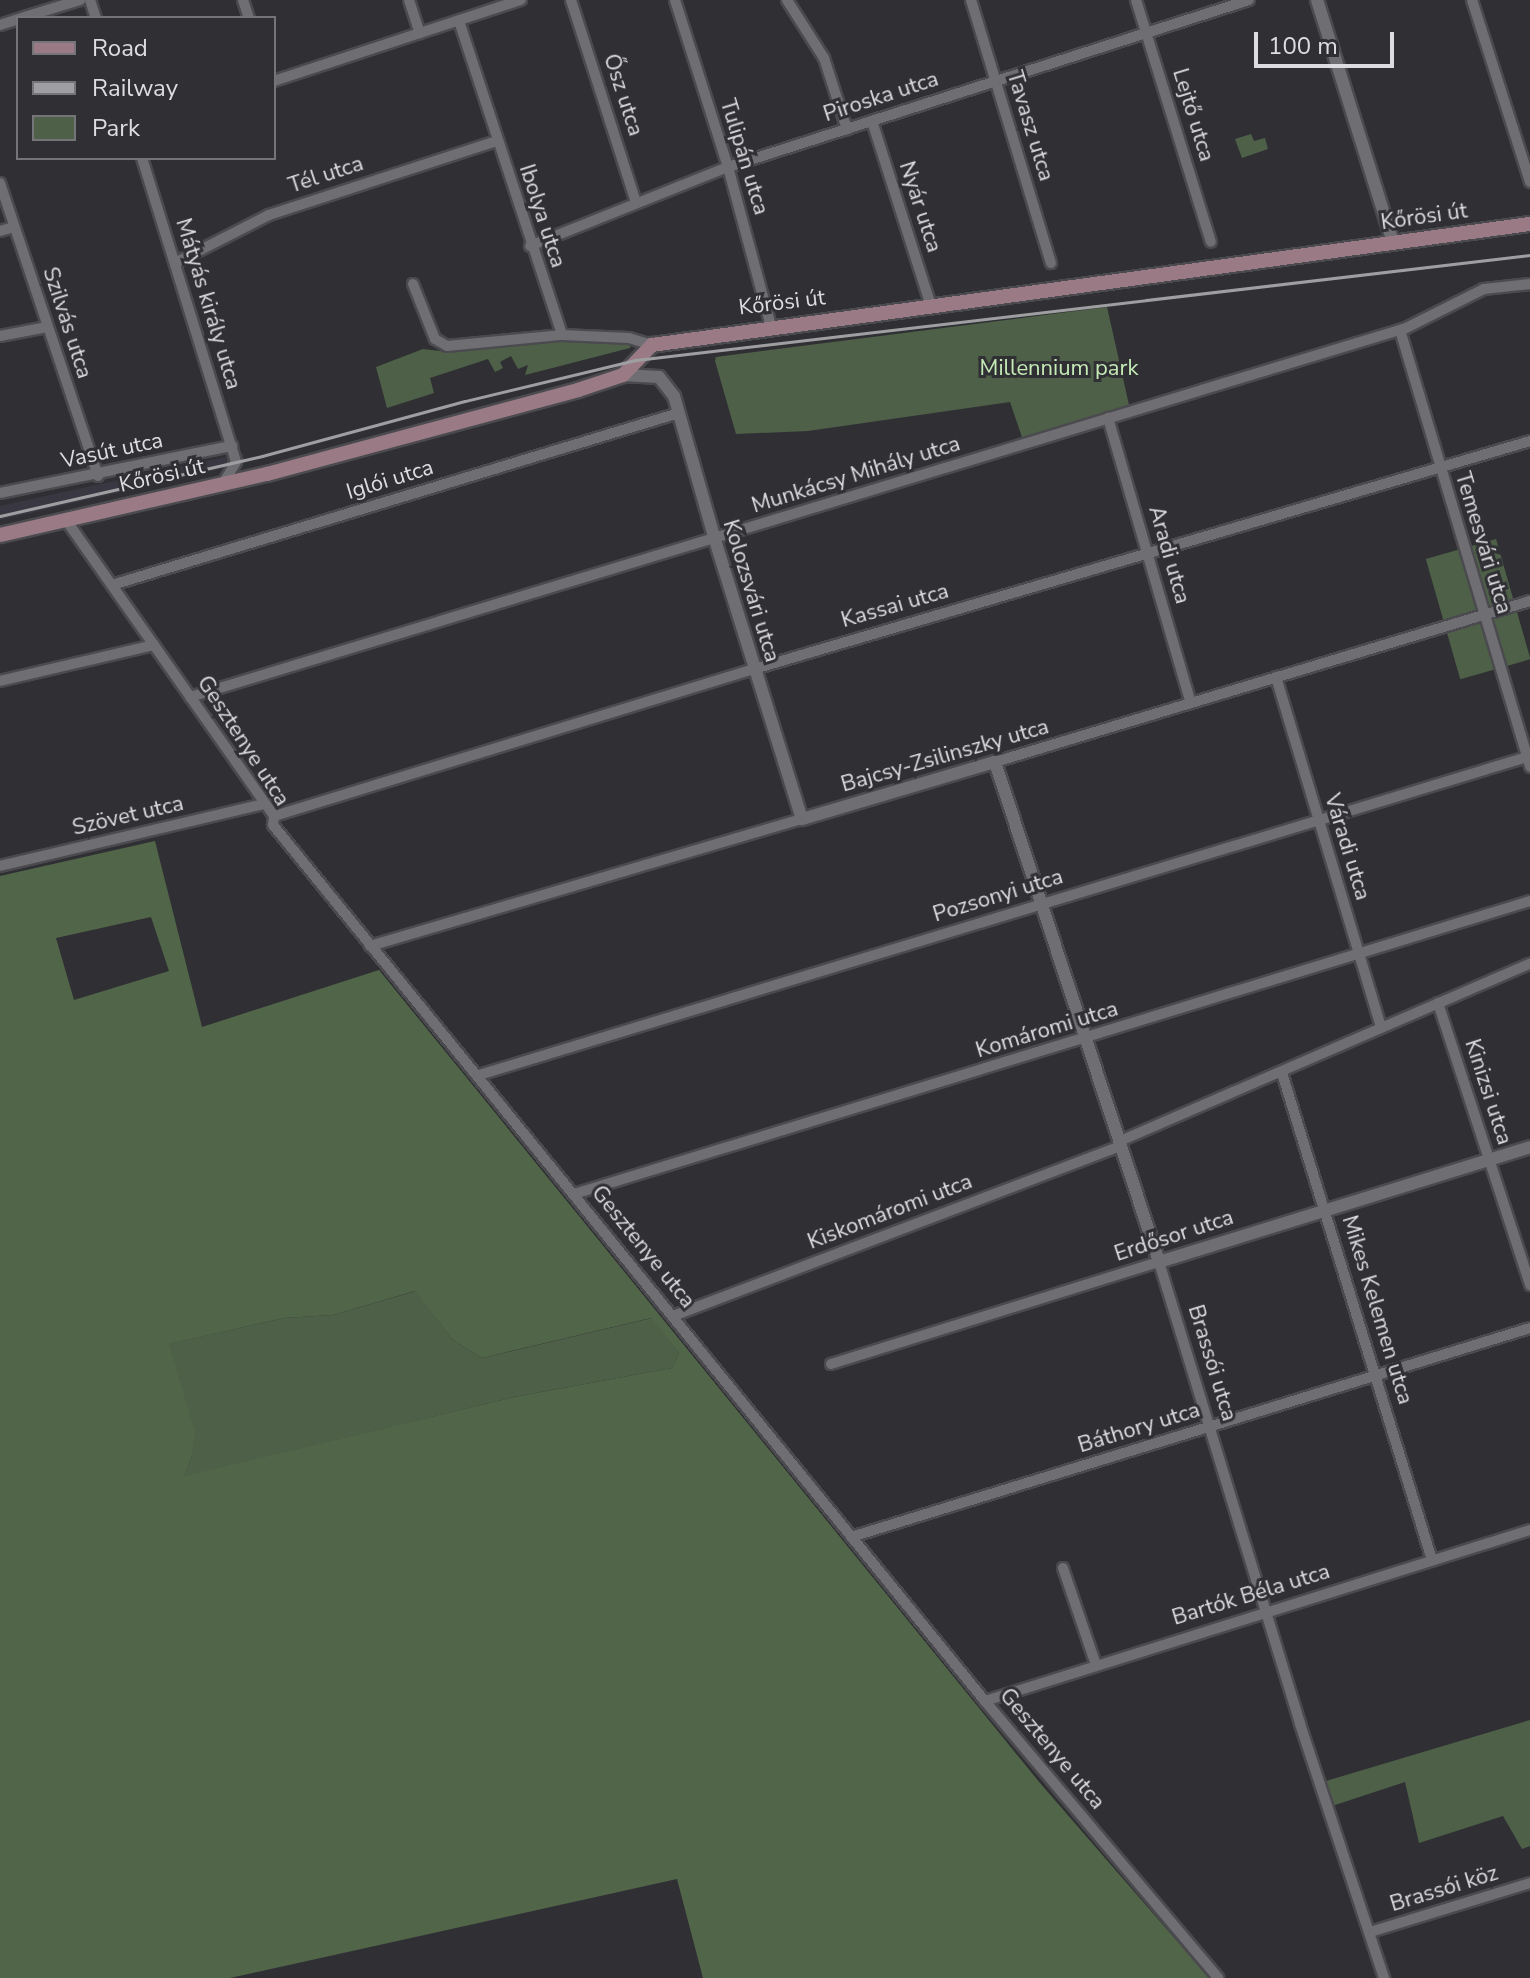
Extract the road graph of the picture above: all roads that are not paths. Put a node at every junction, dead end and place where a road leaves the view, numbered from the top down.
1 (80, 0) edge
2 (409, 0) edge
3 (521, 0) edge
4 (571, 0) edge
5 (675, 0) edge
6 (787, 0) edge
7 (971, 0) edge
8 (1136, 0) edge
9 (1249, 0) edge
10 (1317, 0) edge
11 (1472, 0) edge
12 (27, 16) edge
13 (459, 21) junction
14 (420, 33) junction
15 (1147, 34) junction
16 (276, 80) edge
17 (996, 81) junction
18 (872, 121) junction
19 (847, 129) junction
20 (497, 141) junction
21 (143, 160) edge
22 (728, 167) junction
23 (1530, 182) edge
24 (0, 183) edge
25 (636, 203) junction
26 (1530, 224) edge
27 (14, 227) junction
28 (0, 231) edge
29 (1211, 242) dead end
30 (1393, 243) junction
31 (530, 246) junction
32 (175, 263) junction
33 (1051, 263) dead end
34 (413, 284) dead end
35 (1530, 284) edge
36 (931, 306) junction
37 (771, 326) junction
38 (47, 327) junction
39 (1400, 330) junction
40 (562, 335) junction
41 (0, 336) edge
42 (647, 348) junction
43 (623, 375) junction
44 (659, 377) junction
45 (679, 413) junction
46 (1108, 418) junction
47 (1530, 441) edge
48 (232, 446) junction
49 (236, 462) junction
50 (1439, 468) junction
51 (98, 476) junction
52 (258, 476) junction
53 (223, 484) junction
54 (0, 493) edge
55 (66, 520) junction
56 (0, 535) edge
57 (715, 540) junction
58 (1147, 554) junction
59 (112, 585) junction
60 (1530, 601) edge
61 (1484, 615) junction
62 (145, 632) junction
63 (154, 645) junction
64 (135, 649) junction
65 (754, 669) junction
66 (1276, 677) junction
67 (0, 681) edge
68 (190, 697) junction
69 (1191, 703) junction
70 (1529, 760) edge
71 (995, 762) junction
72 (264, 804) junction
73 (274, 816) junction
74 (802, 819) junction
75 (1318, 820) junction
76 (0, 866) edge
77 (1530, 901) edge
78 (1042, 903) junction
79 (370, 946) junction
80 (1358, 951) junction
81 (1530, 964) edge
82 (1438, 1003) junction
83 (1381, 1028) junction
84 (1087, 1039) junction
85 (1282, 1073) junction
86 (479, 1075) junction
87 (1120, 1143) junction
88 (1530, 1147) edge
89 (1489, 1159) junction
90 (574, 1194) junction
91 (1325, 1208) junction
92 (1159, 1262) junction
93 (1530, 1285) edge
94 (673, 1316) junction
95 (1530, 1328) edge
96 (831, 1364) dead end
97 (1376, 1375) junction
98 (1210, 1427) junction
99 (1530, 1530) edge
100 (851, 1537) junction
101 (1432, 1560) junction
102 (1063, 1568) dead end
103 (1266, 1612) junction
104 (1096, 1665) junction
105 (985, 1701) junction
106 (1530, 1883) edge
107 (1370, 1932) junction
108 (1218, 1978) edge
109 (1384, 1978) edge

1 - 12 street
2 - 14 street
3 - 13 street
4 - 25 street, Ősz utca
5 - 22 street, Tulipán utca
6 - 19 street
7 - 17 street, Tavasz utca
8 - 15 street, Lejtő utca
9 - 15 street, Piroska utca
10 - 30 street
11 - 23 street
13 - 14 street
13 - 20 street, Ibolya utca
14 - 16 street
15 - 17 street, Piroska utca
15 - 29 street, Lejtő utca
17 - 18 street, Piroska utca
17 - 33 street, Tavasz utca
18 - 19 street, Piroska utca
18 - 36 street, Nyár utca
19 - 22 street, Piroska utca
20 - 31 street, Ibolya utca
20 - 32 street, Tél utca
21 - 32 street, Mátyás király utca
22 - 25 street, Piroska utca
22 - 37 street, Tulipán utca
24 - 27 street, Szilvás utca
25 - 31 street, Piroska utca
26 - 30 main road, Kőrösi út
27 - 28 street
27 - 38 street, Szilvás utca
30 - 36 main road, Kőrösi út
31 - 40 street, Ibolya utca
32 - 48 street, Mátyás király utca
34 - 40 street
35 - 39 street, Munkácsy Mihály utca
36 - 37 main road, Kőrösi út
37 - 42 main road, Kőrösi út
38 - 41 street
38 - 51 street, Szilvás utca
39 - 46 street, Munkácsy Mihály utca
39 - 50 street, Temesvári utca
40 - 42 street
42 - 43 main road
42 - 44 street, Kolozsvári utca
43 - 44 street
43 - 52 main road, Kőrösi út
44 - 45 street, Kolozsvári utca
45 - 57 street, Kolozsvári utca
45 - 59 street, Iglói utca
46 - 57 street, Munkácsy Mihály utca
46 - 58 street, Aradi utca
47 - 50 street, Kassai utca
48 - 49 street, Mátyás király utca
48 - 51 street, Vasút utca
49 - 52 street
49 - 53 street
50 - 58 street, Kassai utca
50 - 61 street, Temesvári utca
51 - 54 street, Vasút utca
52 - 53 main road, Kőrösi út
53 - 55 main road, Kőrösi út
55 - 56 main road, Kőrösi út
55 - 59 street, Gesztenye utca
57 - 65 street, Kolozsvári utca
57 - 68 street, Munkácsy Mihály utca
58 - 65 street, Kassai utca
58 - 69 street, Aradi utca
59 - 62 street, Gesztenye utca
60 - 61 street, Bajcsy-Zsilinszky utca
61 - 66 street, Bajcsy-Zsilinszky utca
61 - 70 street, Temesvári utca
62 - 63 street, Gesztenye utca
62 - 64 street
63 - 64 street
63 - 68 street, Gesztenye utca
64 - 67 street
65 - 73 street, Kassai utca
65 - 74 street, Kolozsvári utca
66 - 69 street, Bajcsy-Zsilinszky utca
66 - 75 street, Váradi utca
68 - 72 street, Gesztenye utca
69 - 71 street, Bajcsy-Zsilinszky utca
70 - 75 street, Pozsonyi utca
71 - 74 street, Bajcsy-Zsilinszky utca
71 - 78 street, Brassói utca
72 - 73 street, Gesztenye utca
72 - 76 street, Szövet utca
73 - 79 street, Gesztenye utca
74 - 79 street, Bajcsy-Zsilinszky utca
75 - 78 street, Pozsonyi utca
75 - 80 street, Váradi utca
77 - 80 street, Komáromi utca
78 - 84 street, Brassói utca
78 - 86 street, Pozsonyi utca
79 - 86 street, Gesztenye utca
80 - 83 street, Váradi utca
80 - 84 street, Komáromi utca
81 - 82 street, Kiskomáromi utca
82 - 83 street, Kiskomáromi utca
82 - 89 street, Kinizsi utca
83 - 85 street, Kiskomáromi utca
84 - 87 street, Brassói utca
84 - 90 street, Komáromi utca
85 - 87 street, Kiskomáromi utca
85 - 91 street, Mikes Kelemen utca
86 - 90 street, Gesztenye utca
87 - 92 street, Brassói utca
87 - 94 street, Kiskomáromi utca
88 - 89 street, Erdősor utca
89 - 91 street, Erdősor utca
89 - 93 street, Kinizsi utca
90 - 94 street, Gesztenye utca
91 - 92 street, Erdősor utca
91 - 97 street, Mikes Kelemen utca
92 - 96 street, Erdősor utca
92 - 98 street, Brassói utca
94 - 100 street, Gesztenye utca
95 - 97 street, Báthory utca
97 - 98 street, Báthory utca
97 - 101 street, Mikes Kelemen utca
98 - 100 street, Báthory utca
98 - 103 street, Brassói utca
99 - 101 street, Bartók Béla utca
100 - 105 street, Gesztenye utca
101 - 103 street, Bartók Béla utca
102 - 104 street
103 - 104 street, Bartók Béla utca
103 - 107 street, Brassói utca
104 - 105 street, Bartók Béla utca
105 - 108 street, Gesztenye utca
106 - 107 street, Brassói köz
107 - 109 street, Brassói utca

